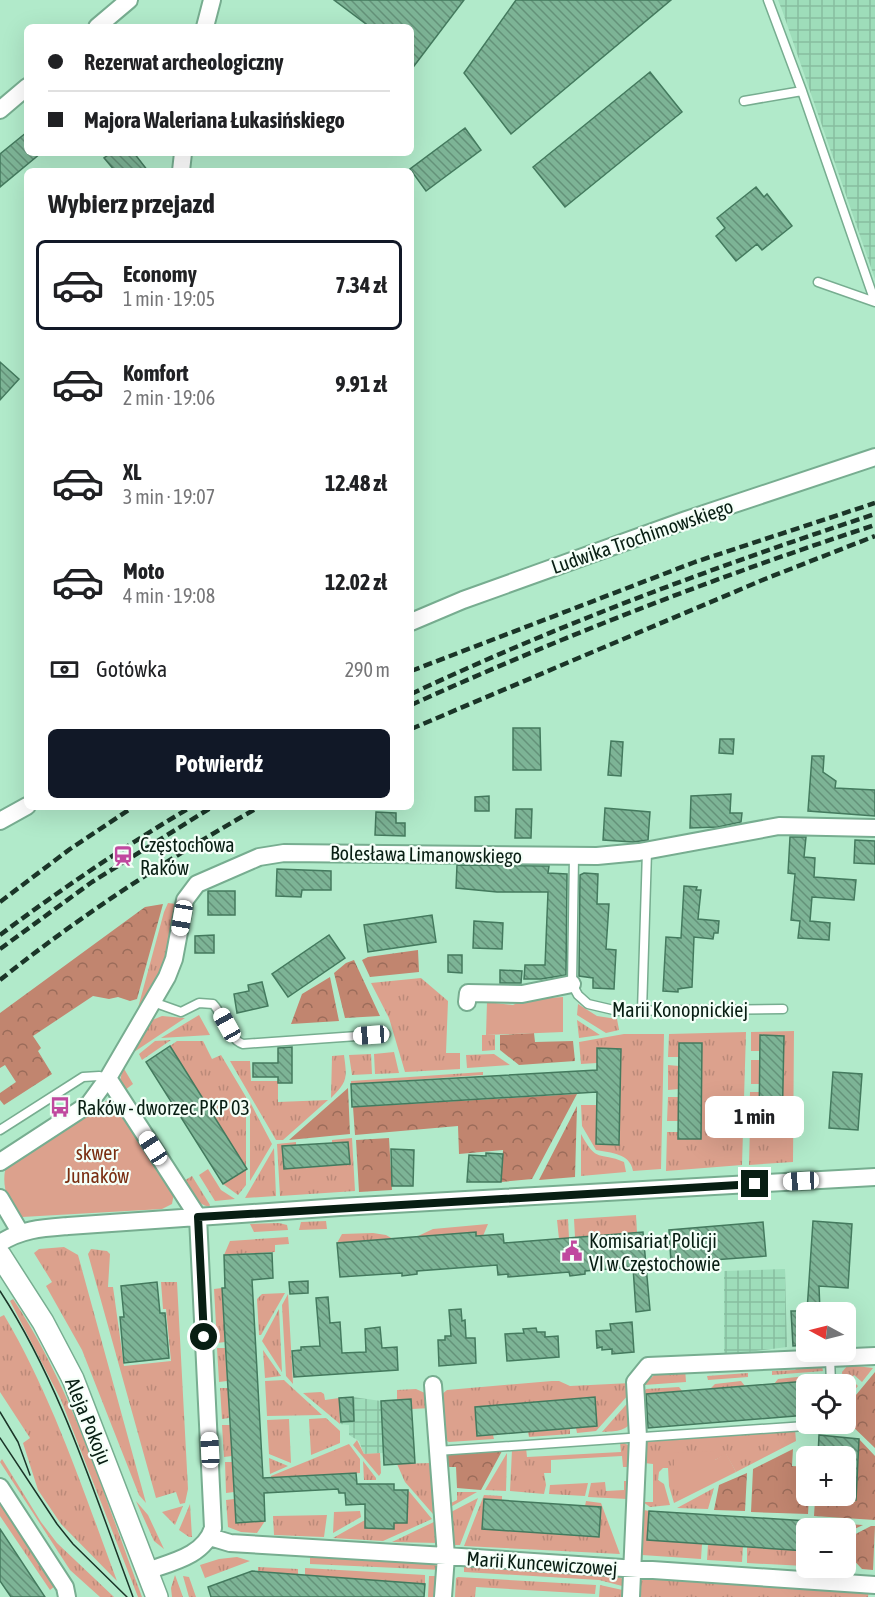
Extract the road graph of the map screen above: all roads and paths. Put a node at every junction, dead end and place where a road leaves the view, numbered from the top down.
1 (129, 0) edge
2 (212, 0) edge
3 (768, 0) edge
4 (101, 24) edge
5 (206, 24) edge
6 (24, 90) edge
7 (802, 91) junction
8 (744, 101) dead end
9 (0, 110) edge
10 (818, 282) dead end
11 (875, 302) edge
12 (875, 457) edge
13 (414, 621) edge
14 (24, 808) edge
15 (0, 821) edge
16 (875, 828) edge
17 (647, 851) junction
18 (574, 856) junction
19 (572, 984) junction
20 (153, 1002) junction
21 (467, 1002) dead end
22 (783, 1009) dead end
23 (642, 1011) junction
24 (386, 1034) dead end
25 (108, 1078) junction
26 (0, 1130) edge
27 (0, 1162) edge
28 (875, 1177) edge
29 (0, 1198) edge
30 (198, 1217) junction
31 (20, 1232) junction
32 (0, 1243) edge
33 (0, 1255) edge
34 (875, 1356) edge
35 (856, 1357) edge
36 (796, 1359) edge
37 (432, 1385) dead end
38 (796, 1427) edge
39 (638, 1437) junction
40 (437, 1451) junction
41 (0, 1487) edge
42 (210, 1538) junction
43 (446, 1556) junction
44 (632, 1570) junction
45 (147, 1571) junction
46 (875, 1585) edge
47 (67, 1597) edge
48 (157, 1597) edge
49 (443, 1597) edge
50 (631, 1597) edge

1 - 4 street
2 - 5 street
3 - 7 lane
6 - 9 street
7 - 8 lane
7 - 11 lane
10 - 11 lane
12 - 13 street, Ludwika Trochimowskiego
14 - 15 street
16 - 17 street, Bolesława Limanowskiego
17 - 18 street, Bolesława Limanowskiego
17 - 23 lane
18 - 19 lane
18 - 20 street, Bolesława Limanowskiego
19 - 21 street
19 - 23 lane, Marii Konopnickiej
20 - 24 lane
20 - 25 street, Bolesława Limanowskiego
22 - 23 lane, Marii Konopnickiej
25 - 26 lane
25 - 27 street
25 - 30 street
28 - 30 street
29 - 31 street
30 - 31 street
30 - 42 street
31 - 32 street
33 - 45 street, Aleja Pokoju
34 - 35 street
36 - 39 street
37 - 40 street
38 - 39 lane
39 - 40 lane
39 - 44 street
40 - 43 street
41 - 47 street
42 - 43 street, Marii Kuncewiczowej
42 - 45 street
43 - 44 street, Marii Kuncewiczowej
43 - 49 street
44 - 46 street, Marii Kuncewiczowej
44 - 50 street
45 - 48 street, Aleja Pokoju

